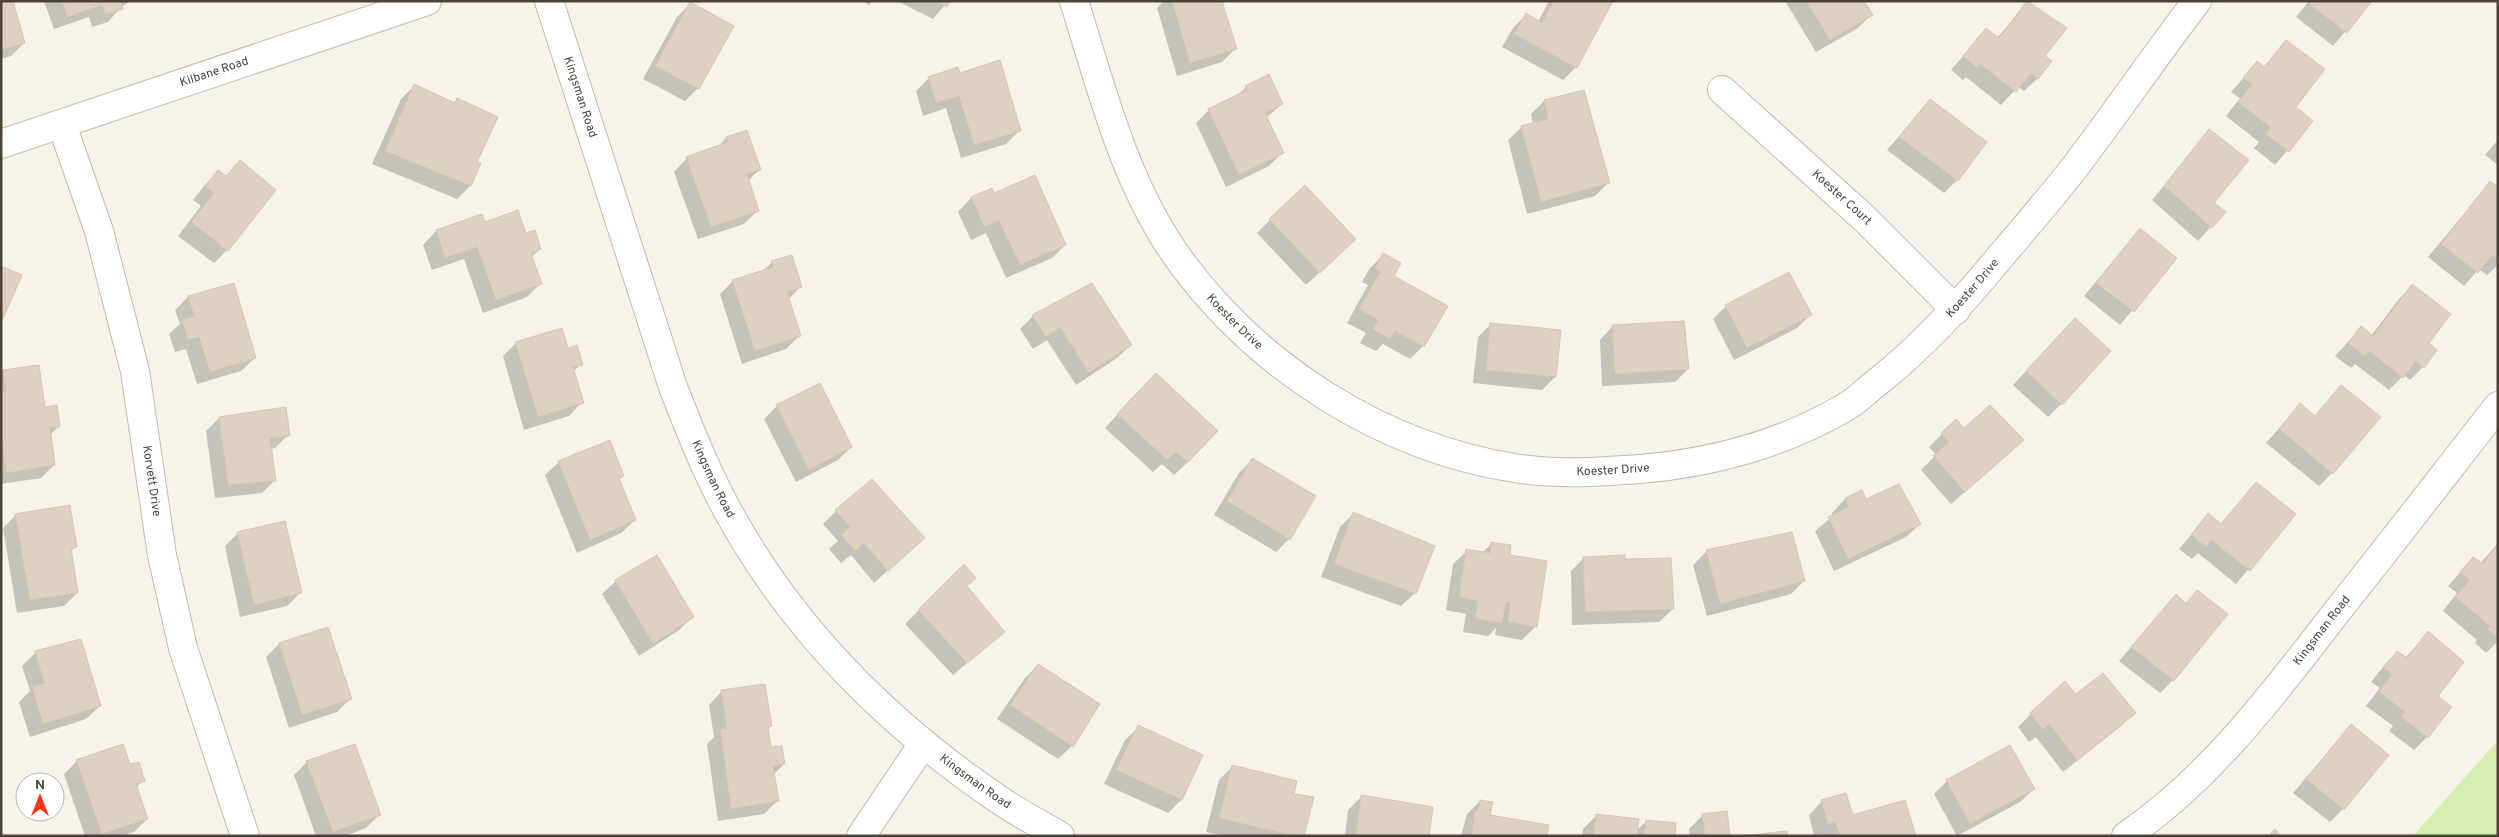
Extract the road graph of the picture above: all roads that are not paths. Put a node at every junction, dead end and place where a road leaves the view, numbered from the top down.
1 (427, 1) edge
2 (549, 1) edge
3 (1074, 1) edge
4 (2197, 1) edge
5 (1722, 90) dead end
6 (62, 124) junction
7 (1, 144) edge
8 (1956, 310) junction
9 (2498, 406) edge
10 (923, 744) junction
11 (245, 836) edge
12 (861, 836) edge
13 (1060, 836) edge
14 (2126, 836) edge

1 - 6 street, Kilbane Road
2 - 10 street, Kingsman Road
3 - 8 street, Koester Drive
4 - 8 street, Koester Drive
5 - 8 street, Koester Court
6 - 7 street, Kilbane Road
6 - 11 street, Korvett Drive
9 - 14 street, Kingsman Road
10 - 12 street
10 - 13 street, Kingsman Road

